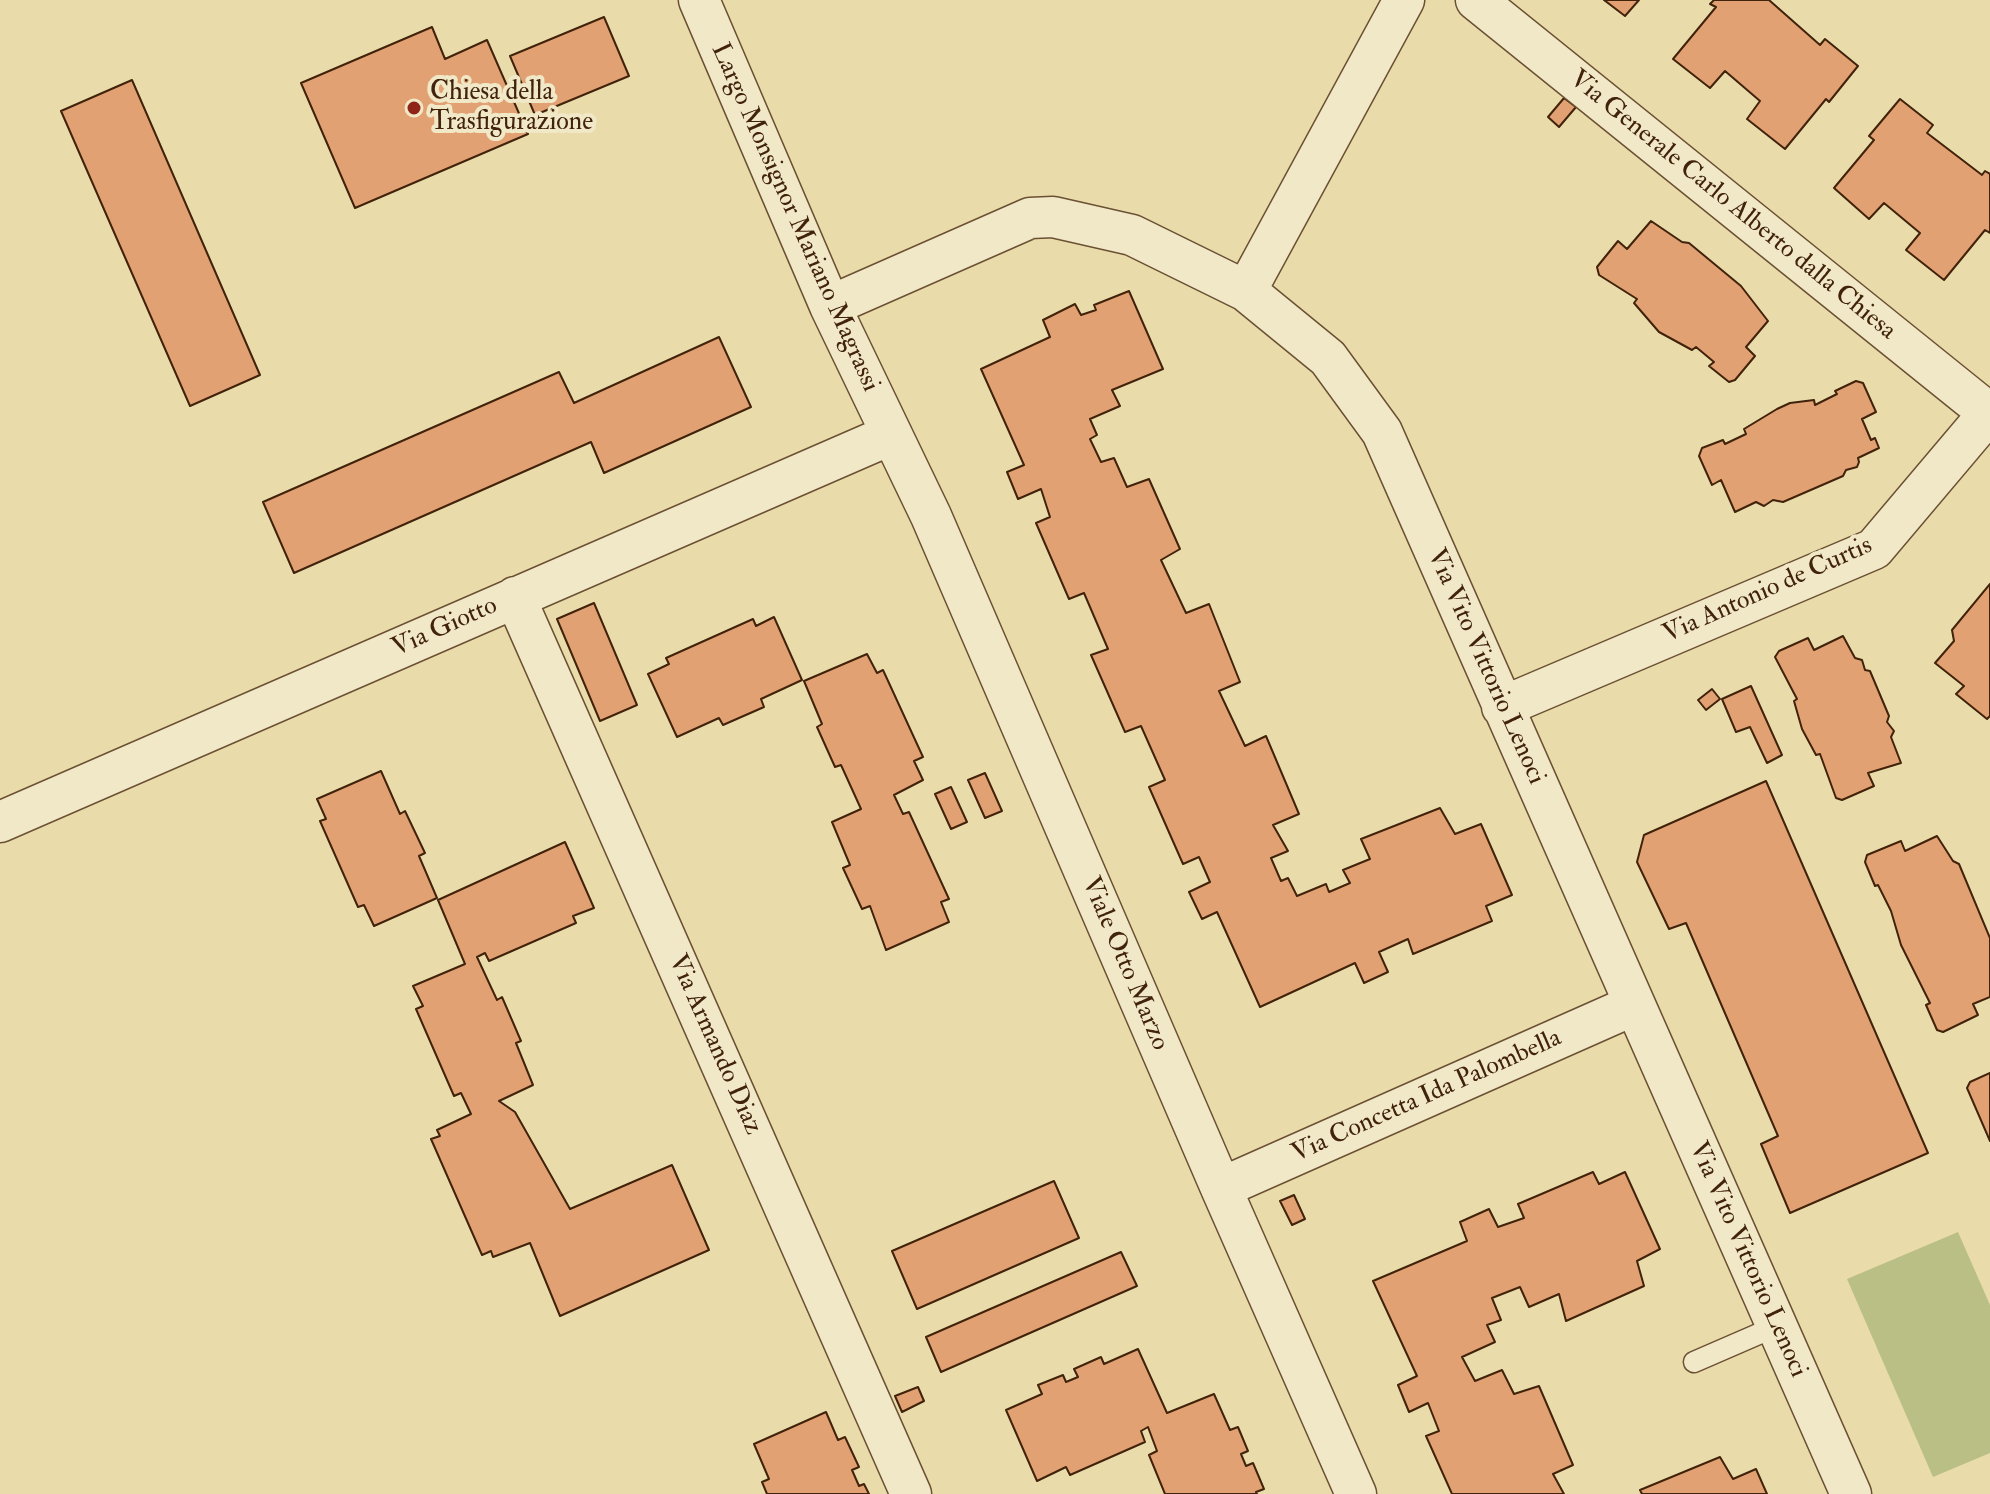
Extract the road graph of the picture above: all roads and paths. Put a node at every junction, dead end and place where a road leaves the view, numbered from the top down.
1 (699, 0) edge
2 (1404, 0) edge
3 (1476, 0) edge
4 (1246, 291) junction
5 (830, 306) junction
6 (1989, 413) edge
7 (890, 435) junction
8 (515, 597) junction
9 (1502, 707) junction
10 (0, 822) edge
11 (1634, 1005) junction
12 (1221, 1188) junction
13 (1777, 1326) junction
14 (1694, 1362) dead end
15 (911, 1494) edge
16 (1356, 1494) edge
17 (1851, 1494) edge

1 - 5 street, Largo Monsignor Mariano Magrassi
2 - 4 street
3 - 6 street, Via Generale Carlo Alberto dalla Chiesa
4 - 5 street, Via Vito Vittorio Lenoci
4 - 9 street, Via Vito Vittorio Lenoci
5 - 7 street, Largo Monsignor Mariano Magrassi
6 - 9 street, Via Antonio de Curtis
7 - 8 street, Via Giotto
7 - 12 street, Viale Otto Marzo
8 - 10 street, Via Giotto
8 - 15 street, Via Armando Diaz
9 - 11 street, Via Vito Vittorio Lenoci
11 - 12 street, Via Concetta Ida Palombella
11 - 13 street, Via Vito Vittorio Lenoci
12 - 16 street, Viale Otto Marzo
13 - 14 lane
13 - 17 street, Via Vito Vittorio Lenoci

